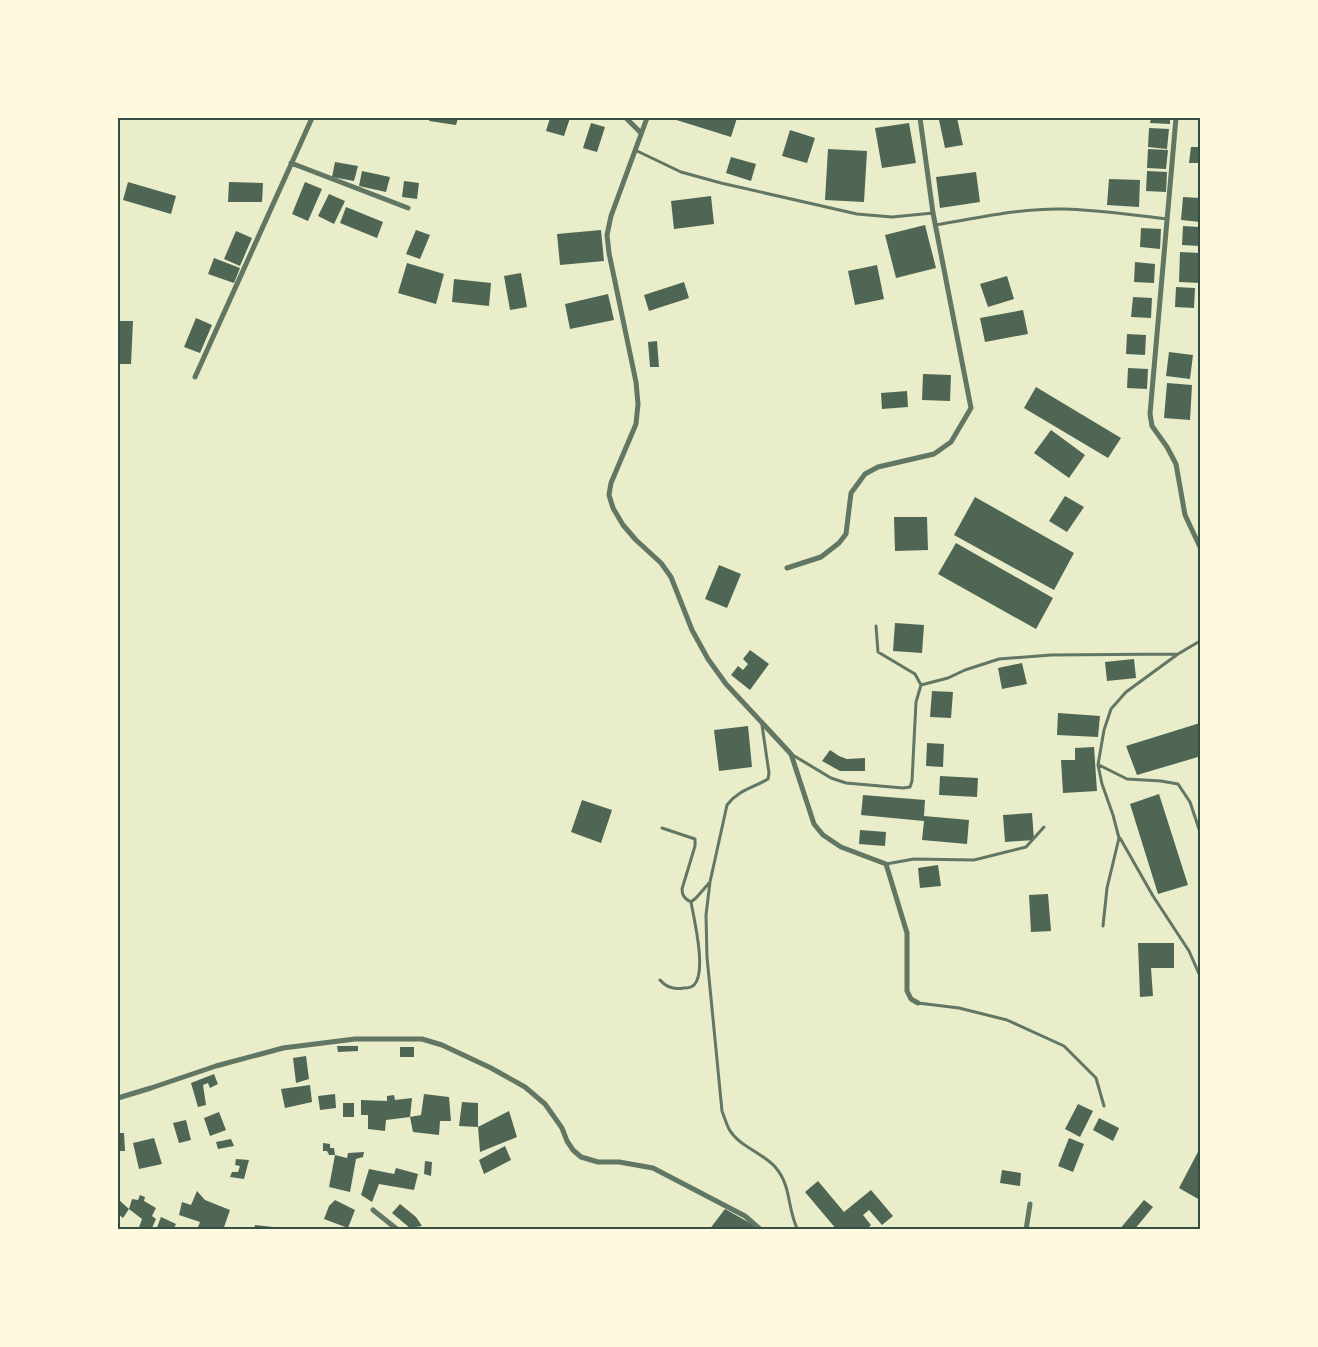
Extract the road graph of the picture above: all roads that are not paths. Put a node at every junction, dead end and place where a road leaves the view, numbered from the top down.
1 (312, 118) edge
2 (626, 118) edge
3 (647, 118) edge
4 (920, 118) edge
5 (1176, 118) edge
6 (641, 133) junction
7 (635, 150) junction
8 (291, 163) junction
9 (408, 208) dead end
10 (933, 213) junction
11 (1167, 220) junction
12 (935, 225) junction
13 (195, 377) dead end
14 (1200, 547) edge
15 (787, 568) dead end
16 (876, 626) dead end
17 (1200, 640) edge
18 (1178, 654) junction
19 (921, 685) junction
20 (762, 721) junction
21 (791, 754) junction
22 (1098, 765) junction
23 (1044, 827) dead end
24 (662, 828) dead end
25 (1200, 832) edge
26 (1119, 838) junction
27 (886, 864) junction
28 (710, 882) junction
29 (691, 902) junction
30 (1103, 926) dead end
31 (1200, 976) edge
32 (660, 980) dead end
33 (918, 1003) joint
34 (118, 1098) edge
35 (1104, 1106) dead end
36 (1030, 1204) dead end
37 (373, 1210) dead end
38 (398, 1230) edge
39 (761, 1230) edge
40 (798, 1230) edge
41 (1026, 1230) edge

1 - 8 street
2 - 6 street
3 - 6 street
4 - 10 street
5 - 11 street
6 - 7 street
7 - 10 lane
7 - 20 street
8 - 9 street
8 - 13 street
10 - 12 street
11 - 12 lane
11 - 14 street
12 - 15 street
16 - 19 lane
17 - 18 lane
18 - 19 lane
18 - 22 lane
19 - 21 lane
20 - 21 street
20 - 28 lane
21 - 27 street
22 - 25 lane
22 - 26 lane
23 - 27 lane
24 - 29 lane
26 - 30 lane
26 - 31 lane
27 - 33 street
28 - 29 lane
28 - 40 lane
29 - 32 lane
33 - 35 lane
34 - 39 street
36 - 41 street
37 - 38 street

